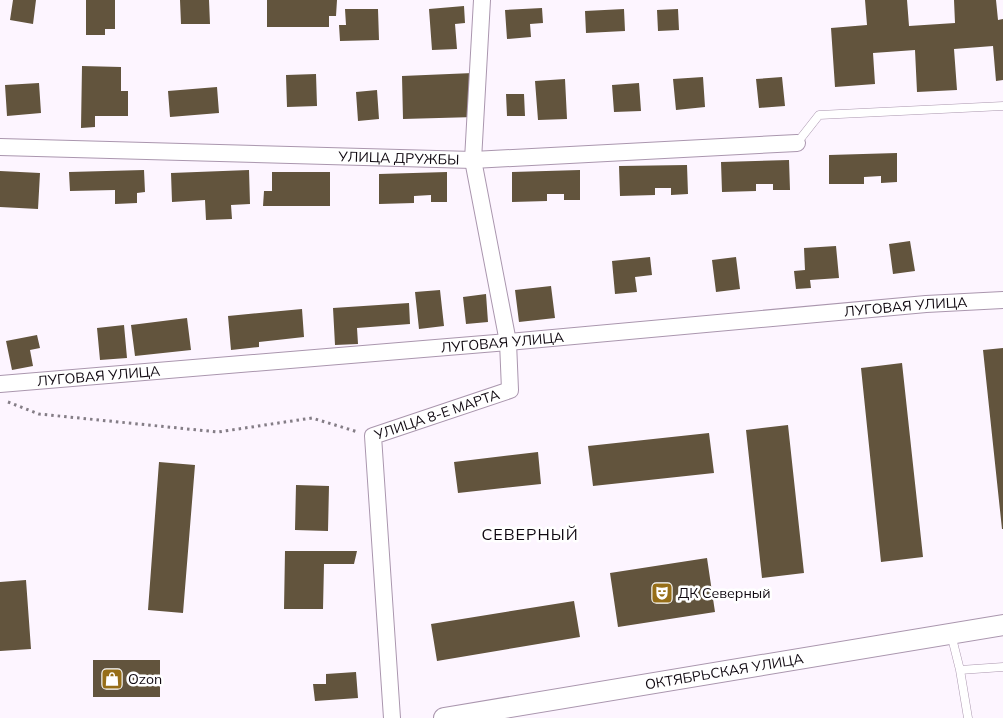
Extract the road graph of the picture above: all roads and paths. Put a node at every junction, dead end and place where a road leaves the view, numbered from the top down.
1 (482, 0) edge
2 (1003, 106) edge
3 (796, 143) joint
4 (0, 147) edge
5 (472, 160) junction
6 (1003, 300) edge
7 (508, 342) junction
8 (0, 384) edge
9 (0, 399) edge
10 (373, 436) junction
11 (1003, 625) edge
12 (950, 634) junction
13 (1003, 667) edge
14 (960, 670) junction
15 (392, 718) edge
16 (444, 718) edge
17 (968, 718) edge

1 - 5 street, УЛИЦА 8-Е МАРТА
2 - 3 lane
3 - 5 street, УЛИЦА ДРУЖБЫ
4 - 5 street, УЛИЦА ДРУЖБЫ
5 - 7 street, УЛИЦА 8-Е МАРТА
6 - 7 street, ЛУГОВАЯ УЛИЦА
7 - 8 street, ЛУГОВАЯ УЛИЦА
7 - 10 street, УЛИЦА 8-Е МАРТА
9 - 10 path
10 - 15 street, УЛИЦА 8-Е МАРТА
11 - 12 street, ОКТЯБРЬСКАЯ УЛИЦА
12 - 14 lane
12 - 16 street, ОКТЯБРЬСКАЯ УЛИЦА
13 - 14 lane
14 - 17 lane

